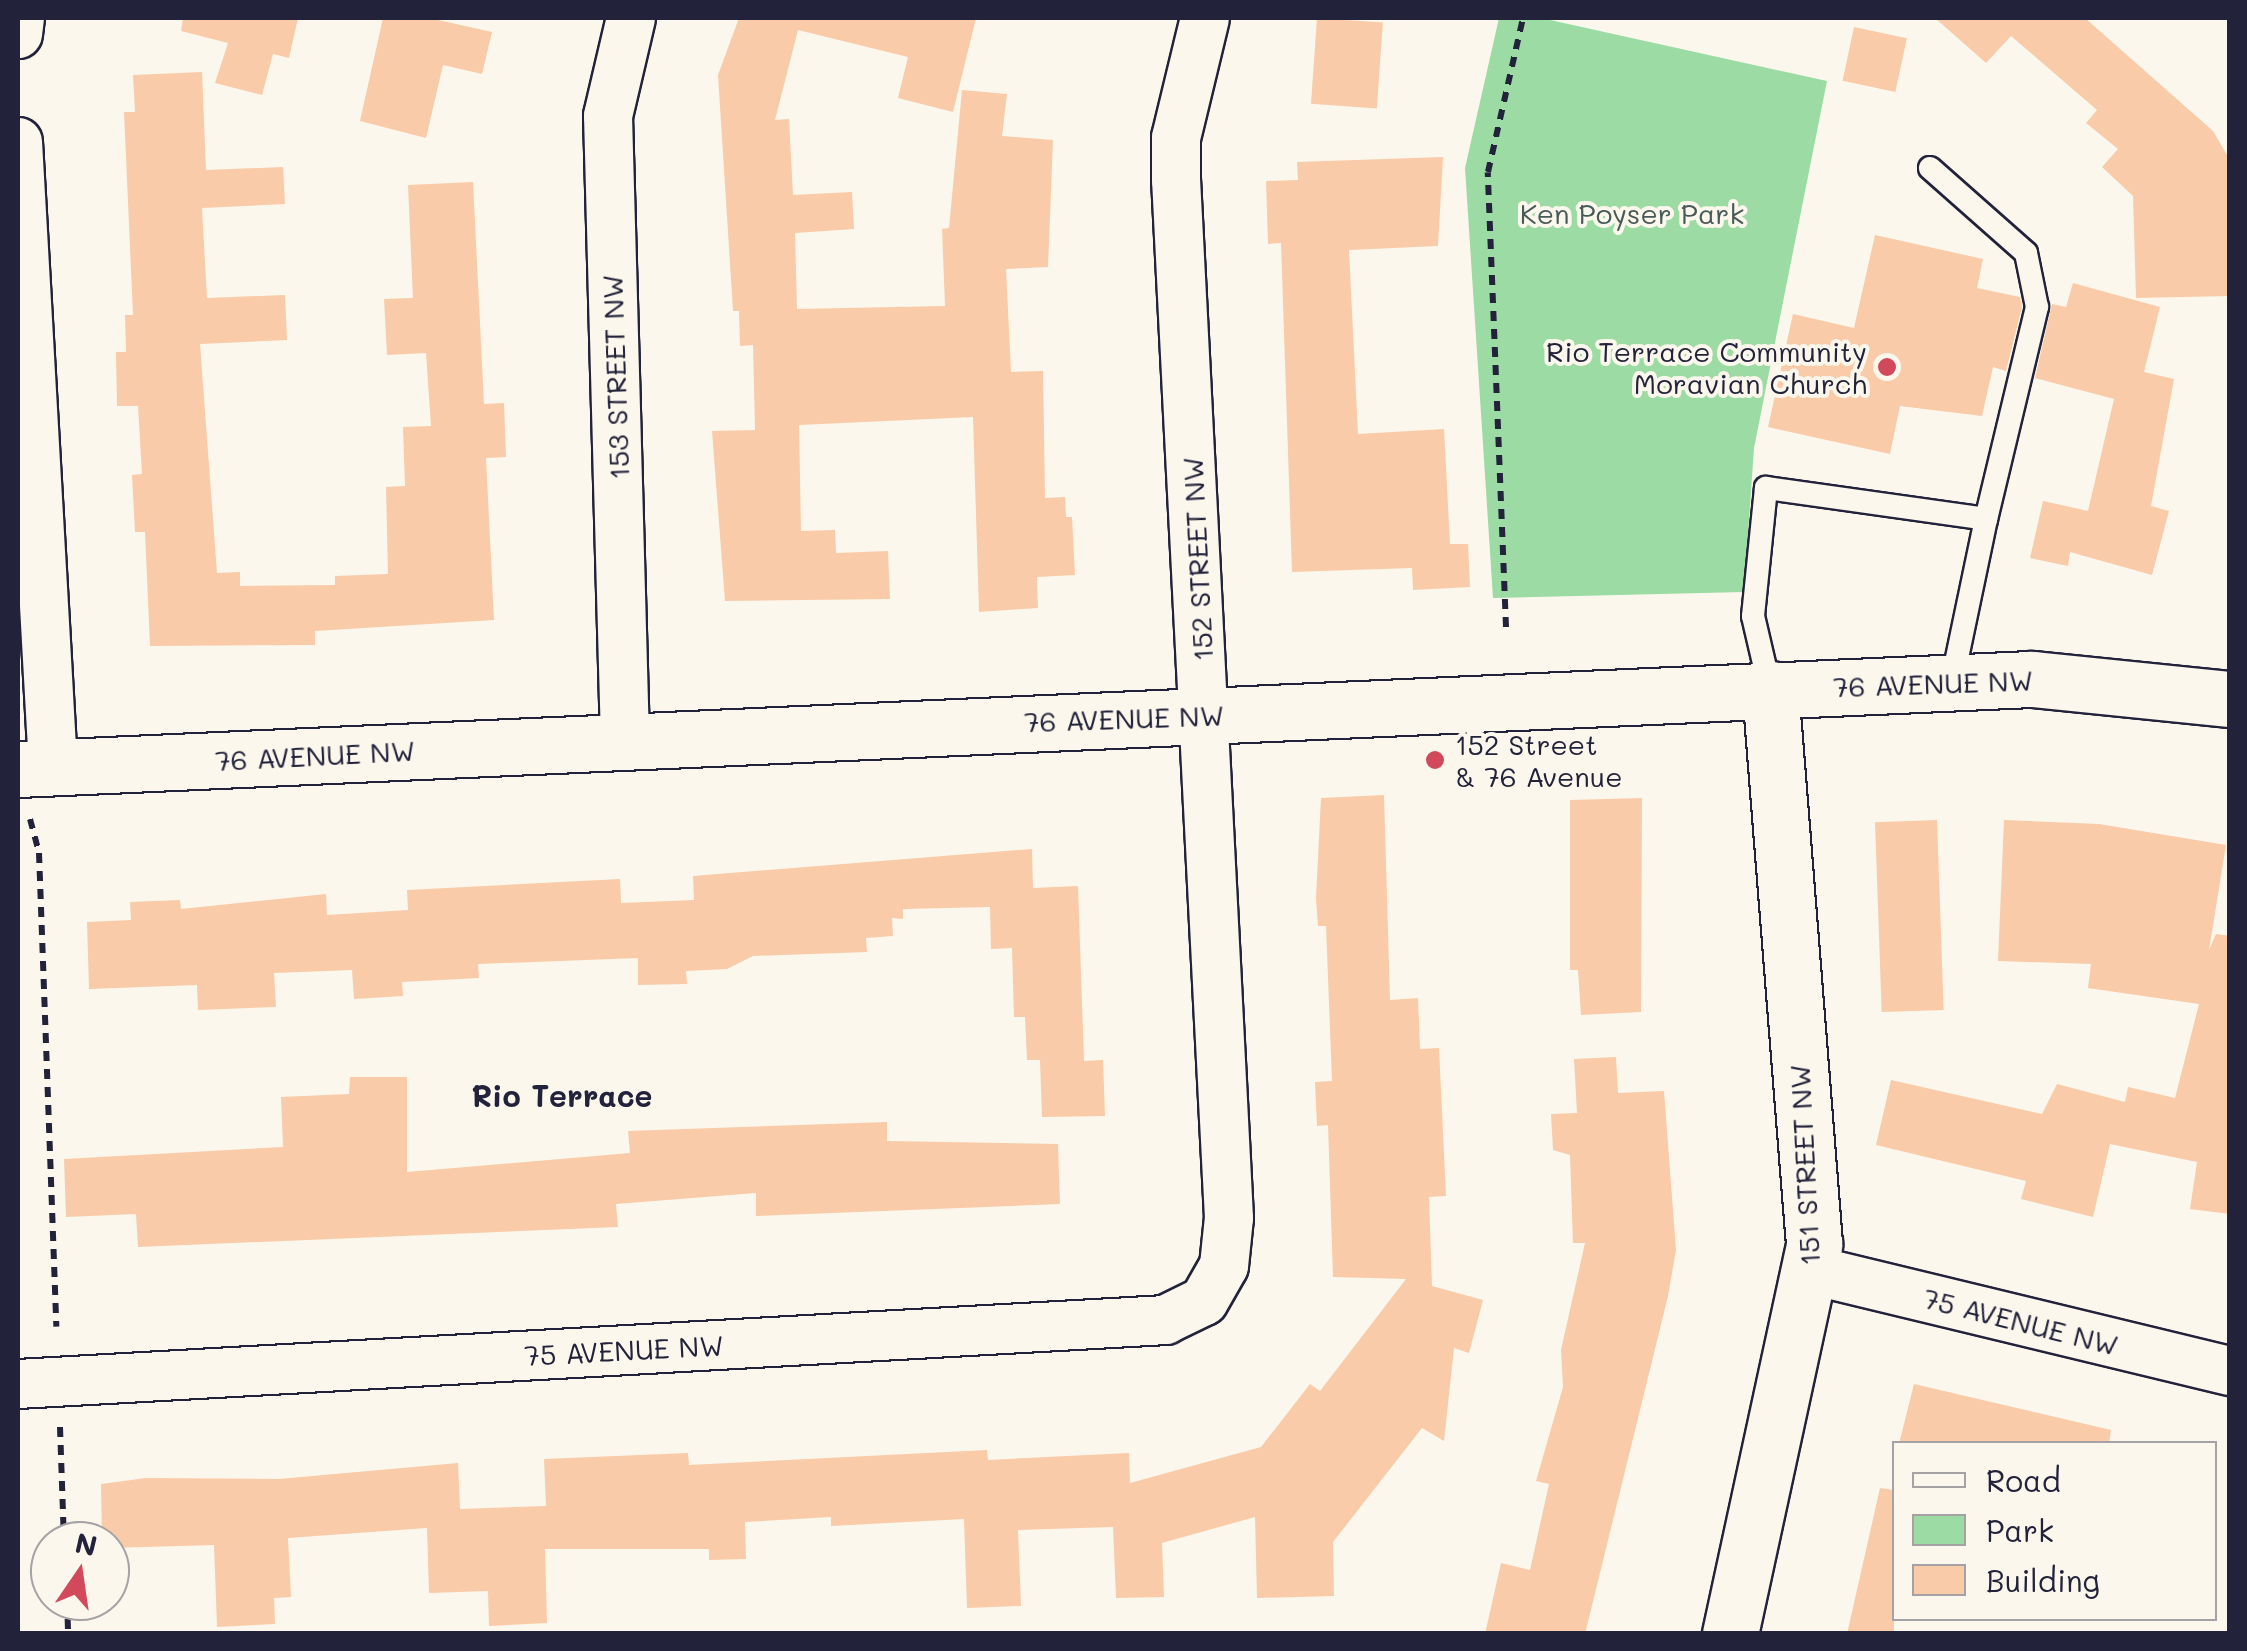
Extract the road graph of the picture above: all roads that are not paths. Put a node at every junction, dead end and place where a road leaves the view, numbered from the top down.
1 (20, 18) edge
2 (631, 18) edge
3 (1205, 18) edge
4 (18, 34) edge
5 (18, 142) edge
6 (1930, 168) dead end
7 (19, 215) edge
8 (23, 372) edge
9 (1986, 519) junction
10 (29, 616) edge
11 (1952, 682) junction
12 (1770, 689) junction
13 (2230, 699) edge
14 (1205, 714) junction
15 (625, 740) junction
16 (32, 781) edge
17 (1812, 1270) junction
18 (1216, 1282) joint
19 (2230, 1371) edge
20 (18, 1384) edge
21 (1730, 1634) edge

1 - 4 street
2 - 15 street, 153 STREET NW
3 - 14 street, 152 STREET NW
5 - 7 street
6 - 9 lane
7 - 8 street
8 - 10 street
9 - 11 lane
9 - 12 lane
10 - 16 street
11 - 12 street, 76 AVENUE NW
11 - 13 street, 76 AVENUE NW
12 - 14 street, 76 AVENUE NW
12 - 17 street, 151 STREET NW
14 - 15 street, 76 AVENUE NW
14 - 18 street, 152 STREET NW
15 - 16 street, 76 AVENUE NW
17 - 19 street, 75 AVENUE NW
17 - 21 street, 151 STREET NW
18 - 20 street, 75 AVENUE NW

